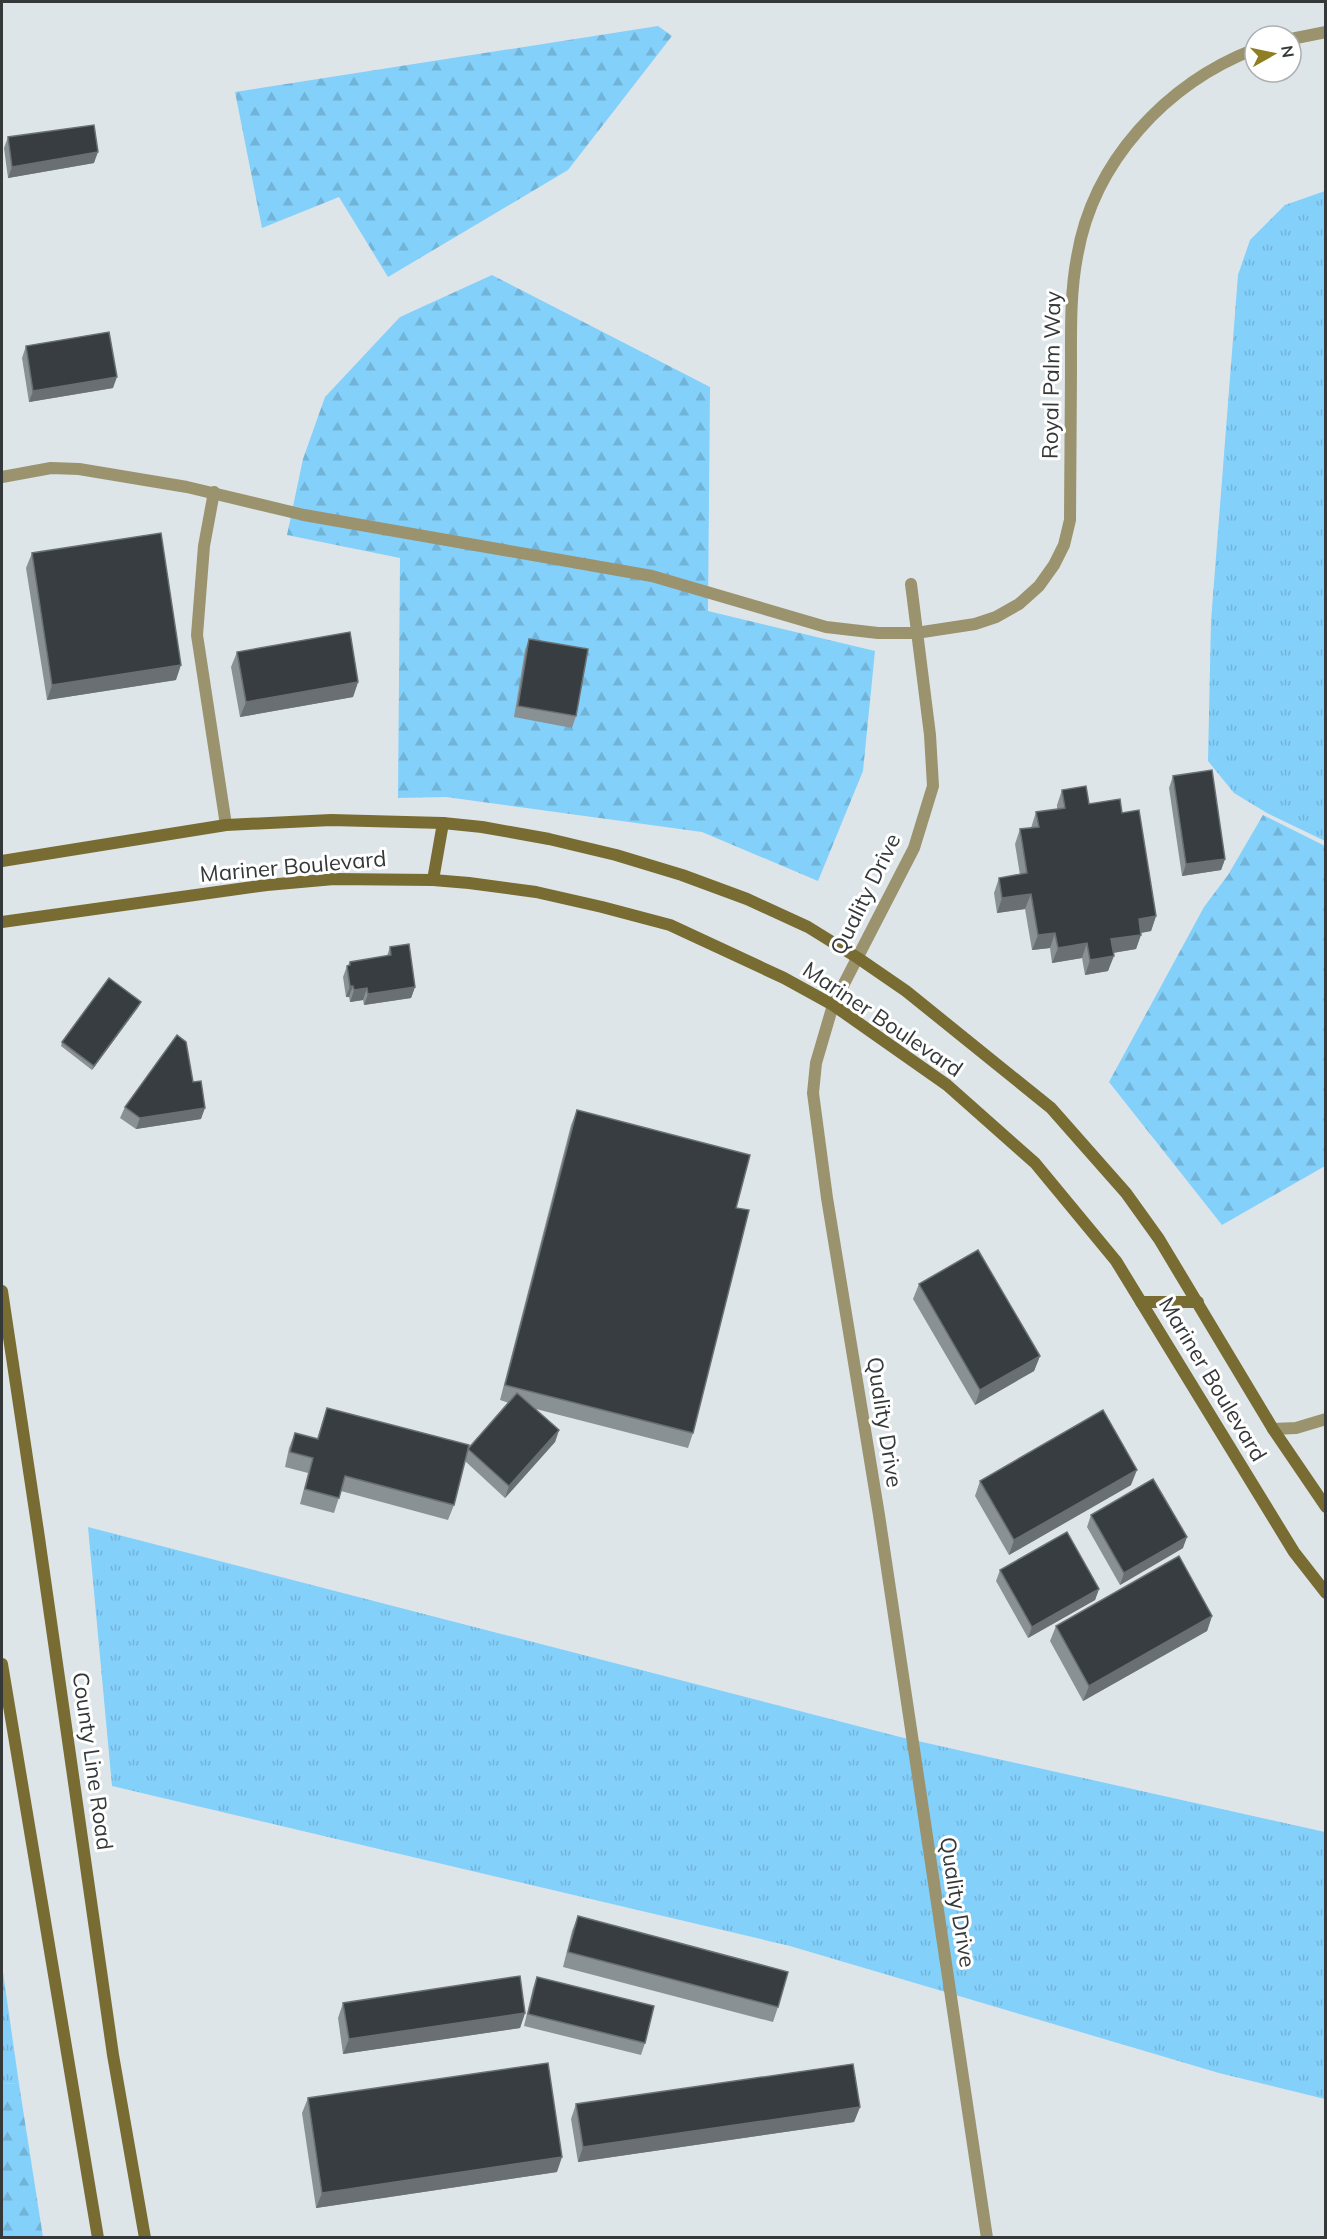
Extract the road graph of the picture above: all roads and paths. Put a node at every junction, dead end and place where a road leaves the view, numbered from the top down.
1 (1326, 32) edge
2 (1303, 37) edge
3 (1243, 54) edge
4 (2, 477) edge
5 (214, 492) junction
6 (911, 584) dead end
7 (916, 633) junction
8 (442, 823) junction
9 (225, 825) junction
10 (2, 861) edge
11 (433, 880) junction
12 (2, 922) edge
13 (858, 958) junction
14 (833, 1005) junction
15 (2, 1291) edge
16 (1142, 1302) junction
17 (1198, 1302) junction
18 (1326, 1419) edge
19 (1273, 1430) junction
20 (1326, 1507) edge
21 (1326, 1593) edge
22 (2, 1664) edge
23 (98, 2238) edge
24 (145, 2238) edge
25 (987, 2238) edge

1 - 2 street
3 - 7 street, Royal Palm Way
4 - 5 street, Royal Palm Way
5 - 7 street, Royal Palm Way
5 - 9 street
6 - 7 street
7 - 13 street, Quality Drive
8 - 9 main road, Mariner Boulevard
8 - 11 main road
8 - 13 main road, Mariner Boulevard
9 - 10 main road, Mariner Boulevard
11 - 12 main road, Mariner Boulevard
11 - 14 main road, Mariner Boulevard
13 - 14 street, Quality Drive
13 - 17 main road, Mariner Boulevard
14 - 16 main road, Mariner Boulevard
14 - 25 street, Quality Drive
15 - 24 main road, County Line Road
16 - 17 main road
16 - 21 main road, Mariner Boulevard
17 - 19 main road, Mariner Boulevard
18 - 19 street
19 - 20 main road, Mariner Boulevard
22 - 23 main road

